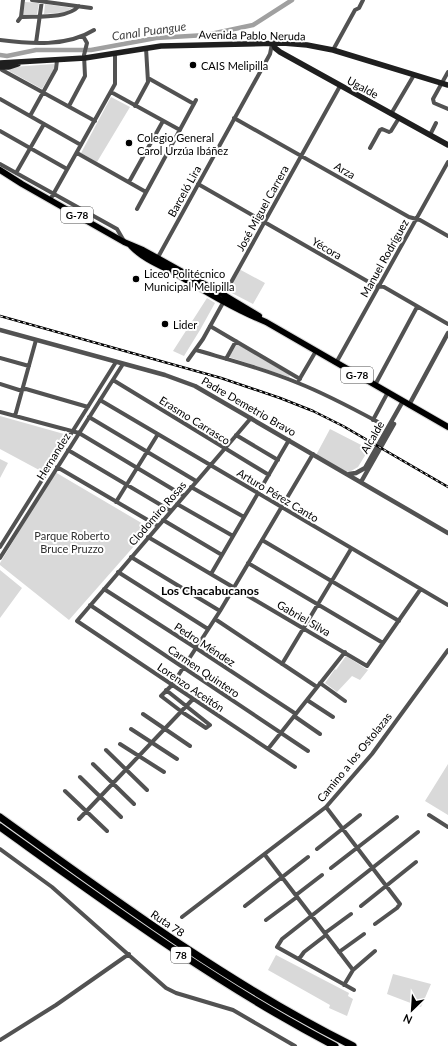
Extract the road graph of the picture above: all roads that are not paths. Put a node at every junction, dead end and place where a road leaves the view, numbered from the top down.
1 (23, 0) edge
2 (32, 0) edge
3 (363, 0) edge
4 (42, 1) edge
5 (80, 6) junction
6 (91, 8) dead end
7 (40, 16) junction
8 (94, 30) dead end
9 (84, 38) junction
10 (0, 40) edge
11 (36, 43) junction
12 (272, 43) junction
13 (146, 48) junction
14 (333, 50) junction
15 (115, 54) junction
16 (85, 56) junction
17 (57, 60) junction
18 (28, 62) junction
19 (1, 66) edge
20 (448, 72) edge
21 (414, 75) junction
22 (148, 78) junction
23 (442, 83) junction
24 (448, 85) edge
25 (340, 86) junction
26 (44, 92) junction
27 (111, 92) junction
28 (0, 99) edge
29 (69, 106) junction
30 (135, 106) junction
31 (448, 109) edge
32 (391, 114) junction
33 (30, 116) junction
34 (234, 118) junction
35 (399, 118) junction
36 (95, 121) junction
37 (163, 121) junction
38 (436, 123) dead end
39 (44, 124) junction
40 (180, 130) junction
41 (0, 131) edge
42 (430, 135) junction
43 (81, 145) junction
44 (448, 145) edge
45 (30, 148) junction
46 (370, 148) dead end
47 (77, 153) junction
48 (301, 156) junction
49 (448, 162) edge
50 (0, 164) edge
51 (67, 169) junction
52 (0, 170) edge
53 (16, 173) junction
54 (0, 175) edge
55 (128, 182) junction
56 (22, 184) junction
57 (198, 184) junction
58 (146, 192) junction
59 (54, 194) junction
60 (50, 200) junction
61 (137, 209) dead end
62 (416, 219) junction
63 (264, 222) junction
64 (448, 236) edge
65 (124, 242) junction
66 (156, 260) junction
67 (379, 286) junction
68 (224, 298) junction
69 (417, 307) junction
70 (448, 324) edge
71 (210, 326) junction
72 (0, 330) edge
73 (448, 333) edge
74 (36, 340) junction
75 (236, 341) junction
76 (196, 350) junction
77 (316, 351) junction
78 (0, 358) edge
79 (226, 358) junction
80 (188, 360) dead end
81 (116, 362) junction
82 (336, 362) junction
83 (123, 364) junction
84 (29, 366) junction
85 (112, 380) junction
86 (299, 381) junction
87 (0, 384) edge
88 (375, 385) junction
89 (22, 390) junction
90 (388, 392) junction
91 (100, 400) junction
92 (406, 403) junction
93 (88, 407) junction
94 (0, 412) edge
95 (15, 416) junction
96 (89, 417) junction
97 (251, 418) junction
98 (373, 420) junction
99 (378, 422) dead end
100 (448, 427) edge
101 (73, 431) junction
102 (79, 433) junction
103 (158, 434) junction
104 (236, 435) junction
105 (289, 440) junction
106 (225, 448) junction
107 (68, 450) junction
108 (147, 452) junction
109 (312, 454) junction
110 (278, 460) junction
111 (210, 465) junction
112 (57, 467) junction
113 (137, 468) junction
114 (349, 474) junction
115 (269, 475) junction
116 (196, 482) junction
117 (361, 482) junction
118 (127, 484) junction
119 (191, 487) junction
120 (258, 494) junction
121 (184, 496) junction
122 (116, 502) junction
123 (177, 504) junction
124 (281, 508) junction
125 (171, 510) junction
126 (244, 517) junction
127 (163, 520) junction
128 (158, 526) junction
129 (448, 533) edge
130 (233, 536) junction
131 (148, 538) junction
132 (262, 540) junction
133 (0, 547) edge
134 (351, 549) junction
135 (222, 555) junction
136 (0, 558) edge
137 (131, 558) junction
138 (248, 563) junction
139 (118, 572) junction
140 (211, 574) junction
141 (332, 581) junction
142 (234, 587) junction
143 (104, 589) junction
144 (420, 590) junction
145 (318, 604) junction
146 (90, 605) junction
147 (448, 605) edge
148 (220, 611) junction
149 (215, 619) junction
150 (77, 621) joint
151 (399, 621) junction
152 (304, 628) junction
153 (208, 629) junction
154 (383, 643) junction
155 (196, 648) junction
156 (448, 650) edge
157 (344, 652) junction
158 (282, 664) junction
159 (183, 667) junction
160 (172, 685) junction
161 (318, 685) junction
162 (166, 690) junction
163 (193, 699) junction
164 (307, 700) junction
165 (346, 701) dead end
166 (186, 707) junction
167 (182, 712) junction
168 (143, 714) dead end
169 (295, 715) junction
170 (333, 717) dead end
171 (130, 729) dead end
172 (165, 729) junction
173 (281, 733) junction
174 (320, 734) dead end
175 (152, 743) junction
176 (120, 744) dead end
177 (190, 746) dead end
178 (268, 749) junction
179 (106, 750) dead end
180 (308, 751) dead end
181 (139, 756) junction
182 (177, 759) dead end
183 (93, 764) dead end
184 (295, 767) dead end
185 (126, 770) junction
186 (164, 772) dead end
187 (80, 777) dead end
188 (113, 783) junction
189 (147, 790) dead end
190 (65, 791) dead end
191 (100, 797) junction
192 (134, 804) dead end
193 (326, 807) junction
194 (86, 811) junction
195 (360, 815) dead end
196 (429, 815) dead end
197 (0, 817) edge
198 (121, 817) dead end
199 (397, 817) dead end
200 (79, 819) dead end
201 (0, 827) edge
202 (448, 827) edge
203 (343, 829) junction
204 (107, 832) dead end
205 (418, 832) dead end
206 (357, 848) junction
207 (0, 849) edge
208 (317, 849) dead end
209 (265, 855) junction
210 (308, 857) dead end
211 (416, 862) dead end
212 (372, 867) junction
213 (331, 868) dead end
214 (322, 875) dead end
215 (282, 877) junction
216 (386, 886) junction
217 (296, 896) junction
218 (245, 906) dead end
219 (361, 906) dead end
220 (351, 914) dead end
221 (311, 915) junction
222 (182, 917) dead end
223 (266, 920) dead end
224 (375, 924) dead end
225 (326, 934) junction
226 (364, 934) dead end
227 (375, 951) dead end
228 (339, 952) junction
229 (129, 954) junction
230 (299, 959) junction
231 (353, 970) junction
232 (344, 985) junction
233 (354, 990) dead end
234 (0, 1040) edge
235 (295, 1046) edge
236 (335, 1046) edge
237 (353, 1046) edge

1 - 7 street
2 - 4 street
3 - 14 street
4 - 5 street
4 - 7 street
5 - 6 street
5 - 7 street
7 - 11 street
8 - 9 street
9 - 11 street
9 - 16 street
10 - 11 street
12 - 13 main road, Avenida Pablo Neruda
12 - 14 main road, Avenida Pablo Neruda
12 - 25 main road, Ugalde
12 - 34 street, Barceló Lira
13 - 15 main road, Avenida Pablo Neruda
13 - 22 street
14 - 21 main road, Avenida Pablo Neruda
15 - 16 main road, Avenida Pablo Neruda
15 - 27 street
16 - 17 main road, Avenida Pablo Neruda
16 - 29 street
17 - 18 main road, Avenida Pablo Neruda
17 - 26 street
18 - 19 main road, Avenida Pablo Neruda
18 - 19 main road, Avenida Pablo Neruda
19 - 26 street
20 - 23 street
21 - 23 main road, Avenida Pablo Neruda
21 - 32 street
22 - 30 street
22 - 40 street
23 - 24 main road, Avenida Pablo Neruda
23 - 31 street
25 - 32 main road, Ugalde
25 - 48 street, José Miguel Carrera
26 - 29 street
26 - 33 street
27 - 30 street
27 - 36 street
28 - 33 street
29 - 36 street
30 - 37 street
32 - 35 main road, Ugalde
33 - 39 street
34 - 48 street, Arza
34 - 57 street, Barceló Lira
35 - 42 main road, Ugalde
35 - 46 street
36 - 43 street
37 - 40 street
37 - 55 street
38 - 42 street
39 - 43 street
39 - 45 street
40 - 58 street
41 - 45 street
42 - 44 main road, Ugalde
43 - 47 street
45 - 51 street
45 - 53 street
47 - 51 street
47 - 55 street
48 - 62 street, Arza
48 - 63 street, José Miguel Carrera
49 - 62 street, Manuel Rodríguez
50 - 53 street
51 - 59 street
52 - 56 main road, G-78
53 - 59 street
54 - 56 main road, G-78
55 - 58 street
56 - 60 main road, G-78
57 - 63 street, Yécora
57 - 66 street, Barceló Lira
58 - 61 street
59 - 60 street
59 - 65 street
60 - 65 main road, G-78
62 - 64 street, Arza
62 - 67 street, Manuel Rodríguez
63 - 67 street, Yécora
63 - 68 street, José Miguel Carrera
65 - 66 main road, G-78
66 - 68 main road, G-78
67 - 69 street, Yécora
67 - 82 street, Manuel Rodríguez
68 - 71 street, José Miguel Carrera
68 - 77 main road, G-78
69 - 70 street, Yécora
69 - 88 street
71 - 75 street
71 - 76 street, José Miguel Carrera
72 - 74 street, Padre Demetrio Bravo
73 - 92 street, Alcalde
74 - 81 street, Padre Demetrio Bravo
74 - 84 street
75 - 79 street
75 - 86 street
76 - 79 street
76 - 80 street, José Miguel Carrera
77 - 82 main road, G-78
77 - 86 street
78 - 84 street
79 - 86 street
81 - 83 street, Padre Demetrio Bravo
81 - 93 street, Hernandez
82 - 88 main road, G-78
83 - 85 street, Hernandez
83 - 97 street, Padre Demetrio Bravo
84 - 89 street
85 - 91 street, Hernandez
85 - 106 street, Erasmo Carrasco
86 - 98 street
87 - 89 street
88 - 90 main road, G-78
89 - 93 street
89 - 95 street
90 - 92 main road, G-78
90 - 98 street
91 - 96 street, Hernandez
91 - 103 street, Arturo Pérez Canto
92 - 100 main road, G-78
92 - 114 street, Alcalde
92 - 117 street, Alcalde
93 - 101 street, Hernandez
94 - 95 street
95 - 101 street
96 - 102 street, Hernandez
96 - 108 street
97 - 104 street, Clodomiro Rosas
97 - 105 street, Padre Demetrio Bravo
98 - 99 street
101 - 102 street
101 - 133 street, Hernandez
102 - 107 street, Hernandez
102 - 113 street
103 - 108 street
103 - 111 street, Arturo Pérez Canto
104 - 106 street, Clodomiro Rosas
104 - 110 street
105 - 109 street, Padre Demetrio Bravo
105 - 110 street
106 - 111 street, Clodomiro Rosas
106 - 115 street, Erasmo Carrasco
107 - 112 street, Hernandez
107 - 118 street
108 - 113 street
108 - 116 street
109 - 114 street, Padre Demetrio Bravo
109 - 124 street
110 - 115 street
111 - 116 street, Clodomiro Rosas
111 - 120 street, Arturo Pérez Canto
112 - 122 street
112 - 136 street, Hernandez
113 - 118 street
113 - 121 street
114 - 117 street, Padre Demetrio Bravo
115 - 120 street
116 - 119 street, Clodomiro Rosas
117 - 129 street, Padre Demetrio Bravo
118 - 122 street
118 - 125 street
119 - 121 street, Clodomiro Rosas
119 - 126 street
120 - 124 street, Arturo Pérez Canto
120 - 126 street
121 - 123 street, Clodomiro Rosas
122 - 128 street
123 - 125 street, Clodomiro Rosas
123 - 130 street
124 - 132 street
124 - 134 street, Arturo Pérez Canto
125 - 127 street, Clodomiro Rosas
126 - 130 street
127 - 128 street, Clodomiro Rosas
127 - 135 street
128 - 131 street, Clodomiro Rosas
130 - 135 street
131 - 137 street, Clodomiro Rosas
131 - 140 street, Gabriel Silva
132 - 138 street
132 - 141 street
134 - 141 street
134 - 144 street, Arturo Pérez Canto
135 - 140 street
137 - 139 street, Clodomiro Rosas
137 - 148 street
138 - 142 street
138 - 145 street
139 - 143 street, Clodomiro Rosas
139 - 153 street
140 - 142 street, Gabriel Silva
141 - 145 street
141 - 151 street
142 - 148 street
142 - 152 street, Gabriel Silva
143 - 146 street, Clodomiro Rosas
143 - 155 street, Pedro Méndez
144 - 147 street, Arturo Pérez Canto
144 - 151 street
145 - 152 street
145 - 154 street
146 - 150 street, Clodomiro Rosas
146 - 159 street, Carmen Quintero
148 - 149 street
149 - 153 street
149 - 158 street
150 - 160 street, Lorenzo Aceitón
151 - 154 street
152 - 157 street, Gabriel Silva
152 - 158 street
153 - 155 street
154 - 157 street, Gabriel Silva
155 - 159 street
155 - 169 street, Pedro Méndez
156 - 193 street, Camino a los Ostolazas
157 - 161 street
158 - 161 street
159 - 160 street
159 - 173 street, Carmen Quintero
160 - 162 street
160 - 163 street, Lorenzo Aceitón
161 - 164 street
161 - 165 street
162 - 166 street
162 - 167 street
163 - 166 street
163 - 178 street, Lorenzo Aceitón
164 - 169 street
164 - 170 street
166 - 167 street
166 - 167 street
167 - 172 street
168 - 172 street
169 - 173 street
169 - 174 street, Pedro Méndez
171 - 175 street
172 - 175 street
172 - 177 street
173 - 178 street
173 - 180 street, Carmen Quintero
175 - 181 street
175 - 182 street
176 - 181 street
178 - 184 street, Lorenzo Aceitón
179 - 185 street
181 - 185 street
181 - 186 street
183 - 188 street
185 - 188 street
185 - 189 street
187 - 191 street
188 - 191 street
188 - 192 street
190 - 194 street
191 - 194 street
191 - 198 street
193 - 203 street
193 - 209 street, Camino a los Ostolazas
194 - 200 street
194 - 204 street
195 - 203 street
196 - 202 street
197 - 237 highway, Ruta 78 / 78
199 - 206 street
201 - 236 highway, Ruta 78 / 78
203 - 206 street
203 - 208 street
205 - 212 street
206 - 212 street
206 - 213 street
207 - 229 street
209 - 215 street
209 - 222 street, Camino a los Ostolazas
210 - 215 street
211 - 216 street
212 - 216 street
212 - 221 street
214 - 217 street
215 - 217 street
215 - 218 street
216 - 219 street
216 - 224 street
217 - 221 street
217 - 223 street
220 - 225 street
221 - 225 street
221 - 230 street
225 - 228 street
225 - 230 street
226 - 228 street
227 - 231 street
228 - 231 street
229 - 234 street
229 - 235 street
230 - 232 street
231 - 232 street
232 - 233 street

